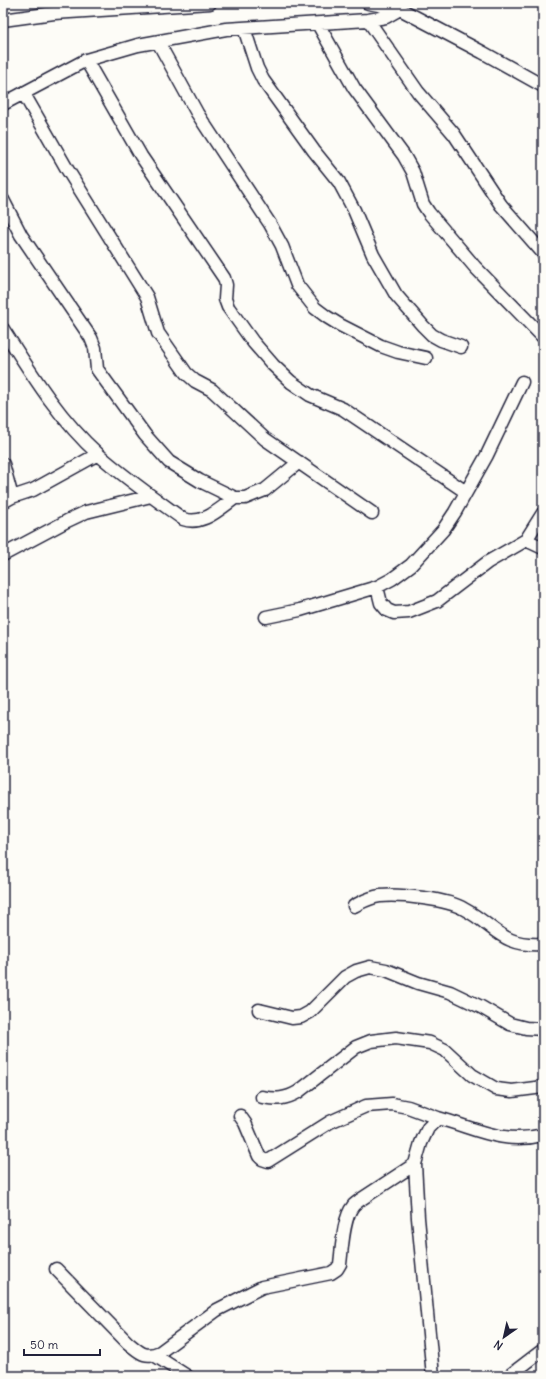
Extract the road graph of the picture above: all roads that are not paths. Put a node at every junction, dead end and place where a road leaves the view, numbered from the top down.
1 (210, 3) edge
2 (368, 3) edge
3 (400, 9) junction
4 (3, 20) edge
5 (368, 20) junction
6 (318, 24) junction
7 (244, 28) junction
8 (158, 42) junction
9 (86, 60) junction
10 (543, 86) edge
11 (24, 94) junction
12 (3, 104) edge
13 (3, 200) edge
14 (543, 253) edge
15 (3, 329) edge
16 (543, 337) edge
17 (461, 347) dead end
18 (426, 358) dead end
19 (522, 382) dead end
20 (98, 454) junction
21 (299, 462) junction
22 (3, 464) edge
23 (466, 492) junction
24 (151, 496) junction
25 (235, 498) junction
26 (7, 500) edge
27 (372, 513) dead end
28 (543, 513) edge
29 (526, 540) junction
30 (543, 548) edge
31 (3, 555) edge
32 (377, 587) junction
33 (266, 617) dead end
34 (354, 906) dead end
35 (543, 944) edge
36 (259, 1010) dead end
37 (543, 1028) edge
38 (543, 1087) edge
39 (262, 1097) dead end
40 (240, 1116) dead end
41 (438, 1118) junction
42 (543, 1135) edge
43 (415, 1164) junction
44 (56, 1269) dead end
45 (543, 1350) edge
46 (154, 1355) junction
47 (187, 1376) edge
48 (433, 1376) edge
49 (509, 1376) edge

1 - 4 street
2 - 3 street
3 - 5 street
3 - 10 street
5 - 6 street
5 - 14 street
6 - 7 street
6 - 16 street
7 - 8 street
7 - 17 street
8 - 9 street
8 - 18 street
9 - 11 street
9 - 23 street
11 - 12 street
11 - 21 street
13 - 25 street
15 - 20 street
19 - 23 street
20 - 24 street
20 - 26 street
21 - 25 street
21 - 27 street
22 - 26 street
23 - 32 street
24 - 25 street
24 - 31 street
28 - 29 street
29 - 30 street
29 - 32 street
32 - 33 street
34 - 35 street
36 - 37 street
38 - 39 street
40 - 41 street
41 - 42 street
41 - 43 street
43 - 46 street
43 - 48 street
44 - 46 street
45 - 49 street
46 - 47 street

